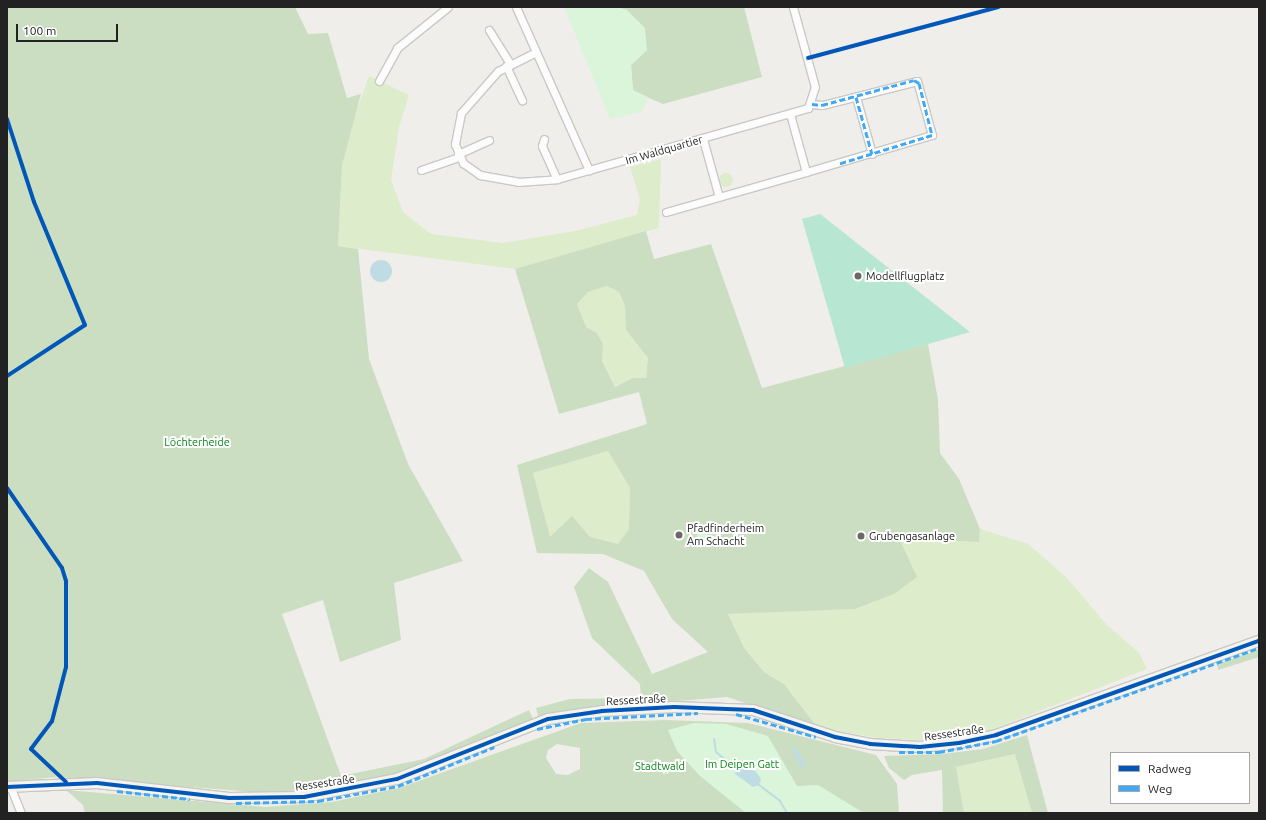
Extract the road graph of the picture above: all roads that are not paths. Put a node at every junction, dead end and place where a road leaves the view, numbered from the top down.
1 (448, 7) edge
2 (516, 7) edge
3 (793, 7) edge
4 (489, 30) dead end
5 (536, 52) junction
6 (508, 65) junction
7 (379, 80) dead end
8 (856, 97) junction
9 (522, 100) dead end
10 (812, 104) junction
11 (790, 114) junction
12 (544, 139) dead end
13 (703, 139) junction
14 (489, 140) dead end
15 (872, 154) junction
16 (458, 155) junction
17 (421, 170) dead end
18 (589, 170) junction
19 (806, 172) junction
20 (557, 179) junction
21 (719, 197) junction
22 (666, 212) dead end
23 (1259, 641) edge
24 (8, 786) edge
25 (21, 813) edge

1 - 7 street
2 - 5 street
3 - 10 street
4 - 6 street
5 - 6 street
5 - 18 street
6 - 9 street
6 - 16 street
8 - 10 street, Im Waldquartier
8 - 15 street
8 - 15 street, Im Waldquartier
10 - 11 street, Im Waldquartier
11 - 13 street, Im Waldquartier
11 - 19 street
12 - 20 street
13 - 18 street, Im Waldquartier
13 - 21 street
14 - 16 street
15 - 19 street
16 - 17 street
16 - 20 street, Im Waldquartier
18 - 20 street, Im Waldquartier
19 - 21 street
21 - 22 street
23 - 24 main road, Ressestraße
24 - 25 street

